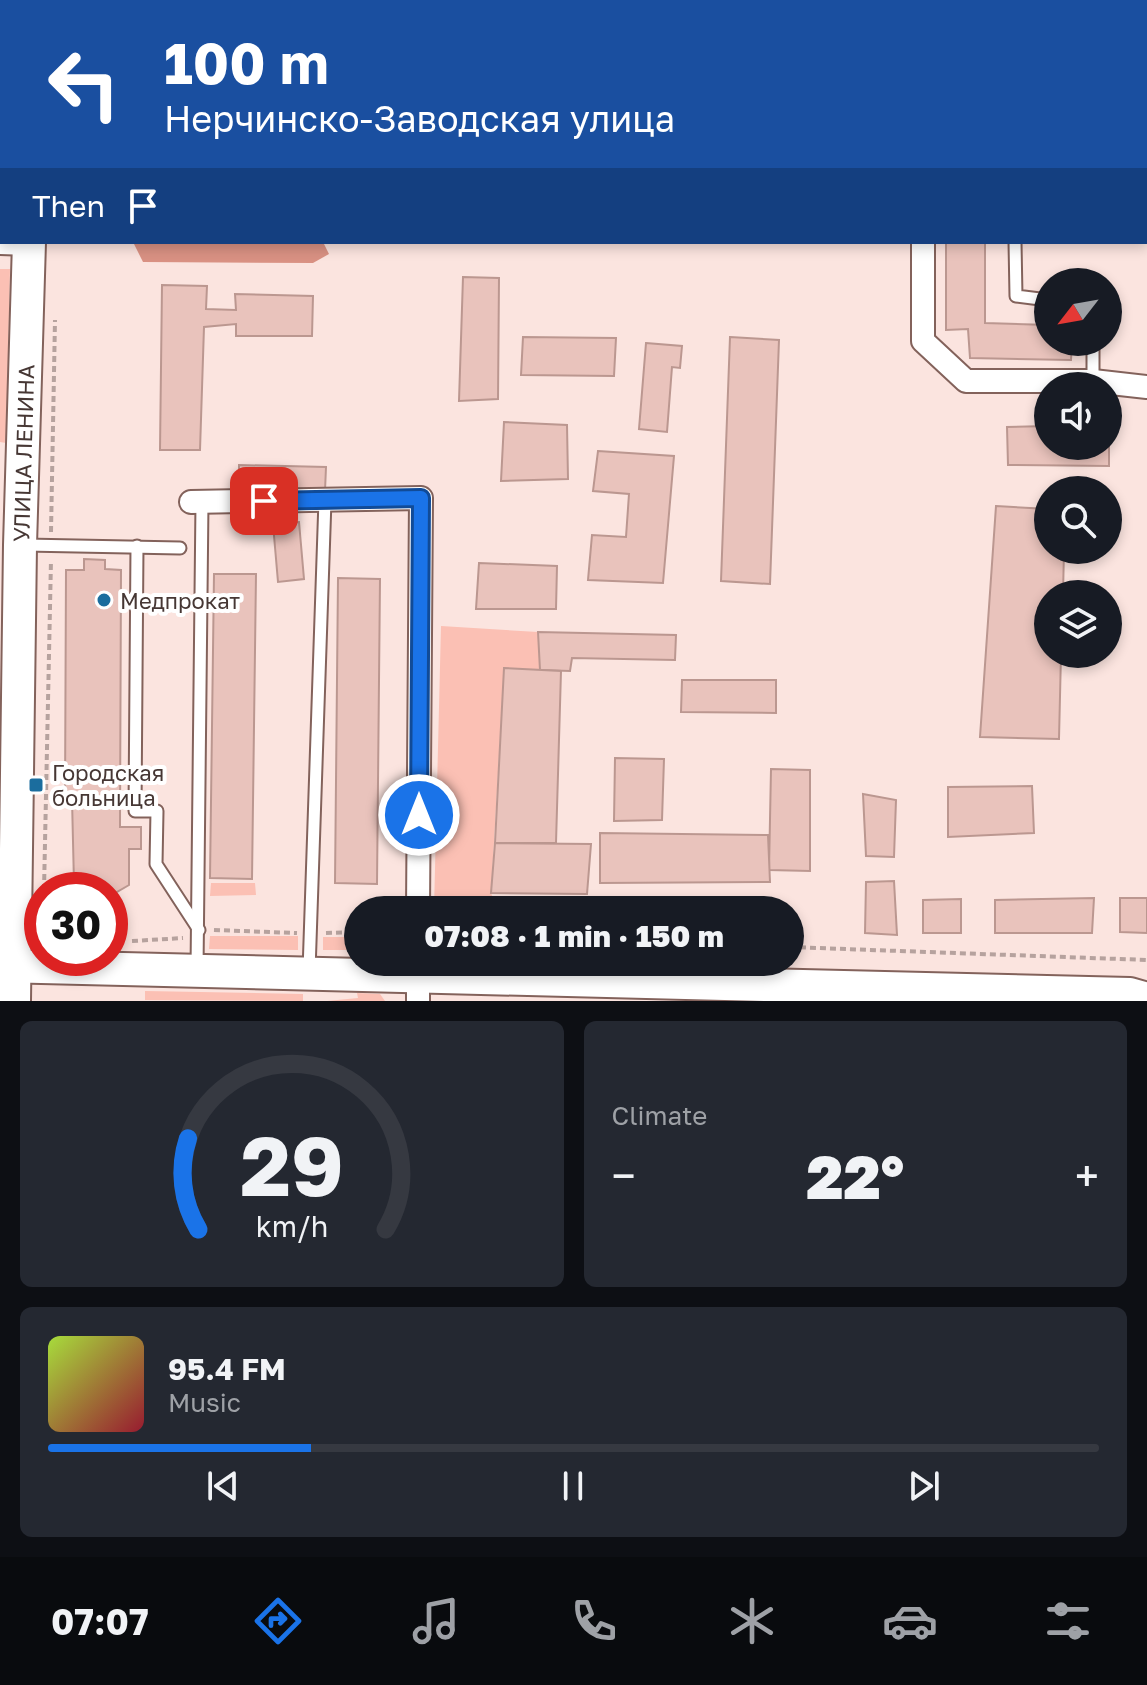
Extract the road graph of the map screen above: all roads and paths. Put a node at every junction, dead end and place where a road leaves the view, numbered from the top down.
1 (19, 244) edge
2 (923, 244) edge
3 (1015, 244) edge
4 (1034, 298) edge
5 (55, 306) dead end
6 (1034, 381) edge
7 (1122, 384) edge
8 (1147, 387) edge
9 (325, 500) junction
10 (196, 502) joint
11 (36, 545) junction
12 (137, 546) junction
13 (180, 548) dead end
14 (44, 872) edge
15 (418, 896) edge
16 (199, 930) junction
17 (344, 932) edge
18 (309, 933) junction
19 (128, 941) edge
20 (804, 948) edge
21 (1147, 960) edge
22 (7, 966) edge
23 (197, 970) junction
24 (309, 972) junction
25 (418, 979) edge
26 (846, 994) edge
27 (1135, 998) edge
28 (14, 1001) edge

1 - 11 main road, УЛИЦА ЛЕНИНА
2 - 6 street
3 - 4 lane
5 - 11 path
7 - 8 street
9 - 10 street
9 - 15 street
9 - 18 lane
10 - 16 lane
11 - 12 lane
11 - 14 path
11 - 22 main road, УЛИЦА ЛЕНИНА
12 - 13 lane
12 - 16 lane
16 - 18 path
16 - 19 path
16 - 23 lane
17 - 18 path
18 - 24 lane
20 - 21 path
22 - 23 main road
22 - 28 main road, УЛИЦА ЛЕНИНА
23 - 24 main road
24 - 25 main road
25 - 26 main road
26 - 27 main road

